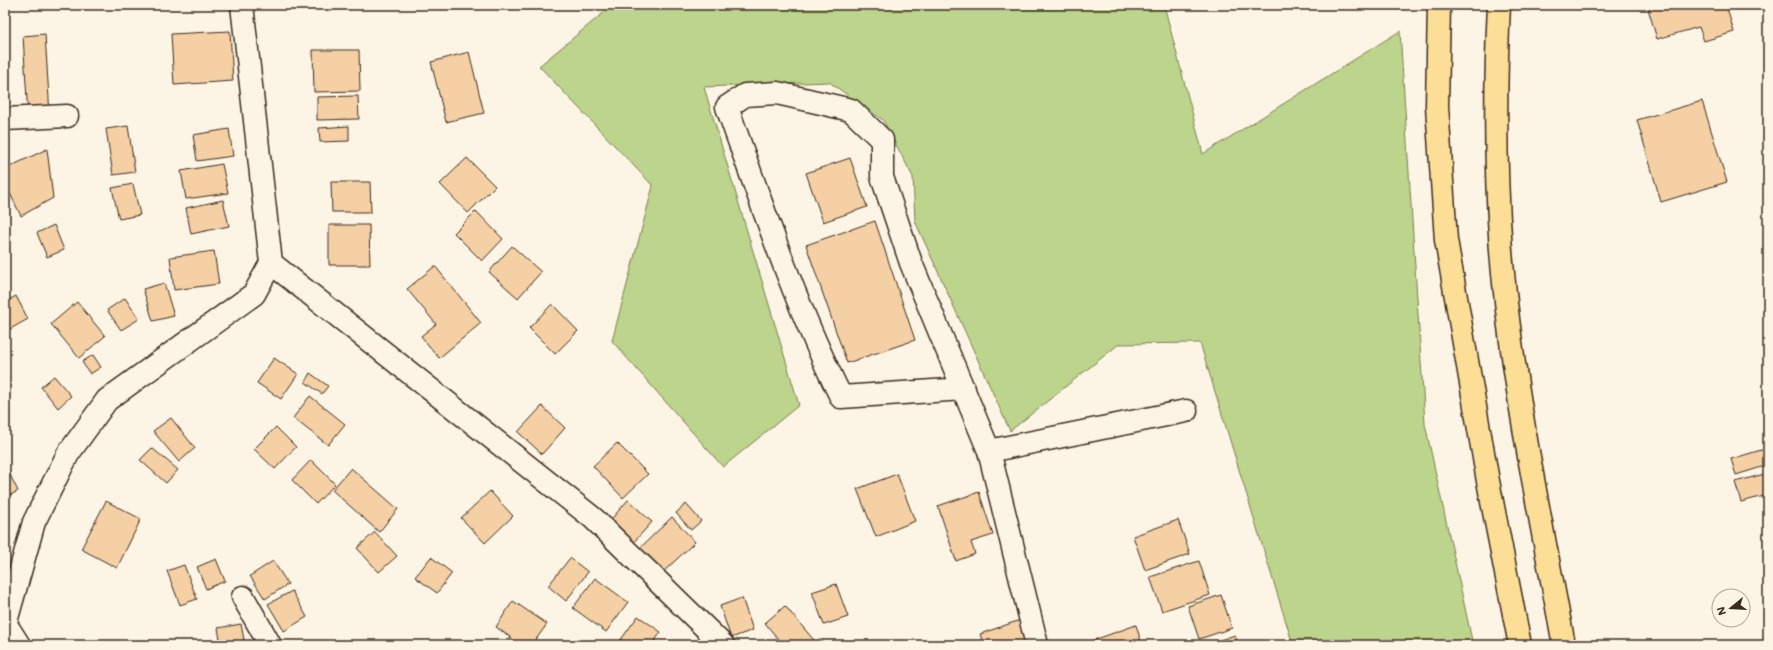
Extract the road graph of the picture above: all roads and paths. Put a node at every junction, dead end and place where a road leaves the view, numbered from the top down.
1 (242, 5) edge
2 (1439, 5) edge
3 (1499, 5) edge
4 (67, 116) dead end
5 (5, 119) edge
6 (270, 263) junction
7 (964, 389) junction
8 (1186, 411) dead end
9 (989, 451) junction
10 (243, 597) dead end
11 (5, 624) edge
12 (19, 645) edge
13 (270, 645) edge
14 (723, 645) edge
15 (1037, 645) edge
16 (1520, 645) edge
17 (1564, 645) edge

1 - 6 street
2 - 16 main road
3 - 17 main road
4 - 5 street
6 - 11 street
6 - 14 street
7 - 7 street
7 - 9 street
8 - 9 street
9 - 15 street
10 - 13 street
11 - 12 street

